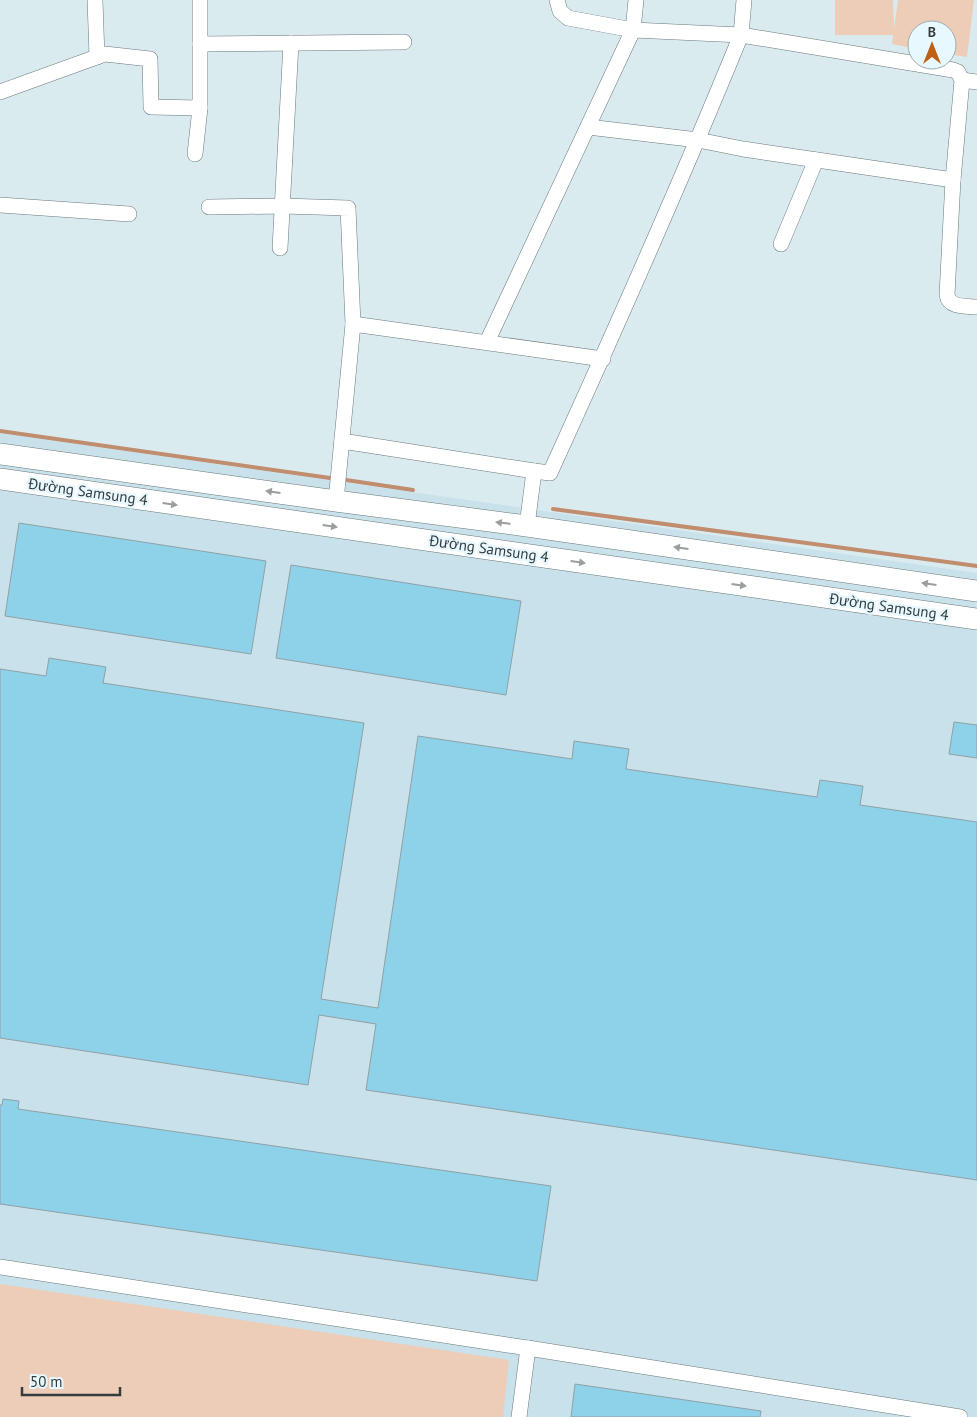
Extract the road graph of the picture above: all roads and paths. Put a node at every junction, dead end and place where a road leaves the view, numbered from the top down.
1 (95, 0) edge
2 (200, 0) edge
3 (557, 0) edge
4 (636, 0) edge
5 (744, 0) edge
6 (633, 30) junction
7 (741, 35) junction
8 (404, 42) dead end
9 (291, 43) junction
10 (200, 44) junction
11 (96, 57) junction
12 (962, 80) junction
13 (977, 82) edge
14 (0, 92) edge
15 (200, 108) junction
16 (588, 127) junction
17 (698, 140) junction
18 (196, 154) dead end
19 (816, 160) junction
20 (953, 180) junction
21 (0, 205) edge
22 (283, 206) junction
23 (209, 207) dead end
24 (129, 214) dead end
25 (781, 244) dead end
26 (280, 248) dead end
27 (977, 307) edge
28 (353, 324) junction
29 (487, 342) junction
30 (603, 358) junction
31 (342, 441) junction
32 (0, 454) edge
33 (534, 471) junction
34 (0, 480) edge
35 (336, 501) junction
36 (527, 526) junction
37 (632, 541) junction
38 (524, 554) junction
39 (628, 570) junction
40 (977, 591) edge
41 (977, 619) edge
42 (0, 1266) edge
43 (528, 1348) junction
44 (519, 1417) edge
45 (960, 1417) edge

1 - 11 street
2 - 10 street
3 - 6 street
4 - 6 street
5 - 7 street
6 - 7 street
6 - 16 street
7 - 12 street
7 - 17 street
8 - 9 street
9 - 10 street
9 - 22 street
10 - 15 street
11 - 14 street
11 - 15 street
12 - 13 street
12 - 20 street
15 - 18 street
16 - 17 street
16 - 29 street
17 - 19 street
17 - 30 street
19 - 20 street
19 - 25 street
20 - 27 street
21 - 24 street
22 - 23 street
22 - 26 street
22 - 28 street
28 - 29 street
28 - 31 street
29 - 30 street
30 - 33 street
31 - 33 street
31 - 35 street
35 -> 32 main road, Đường Samsung 4
33 - 36 street
34 -> 38 main road, Đường Samsung 4
36 -> 35 main road, Đường Samsung 4
36 - 37 main road, Đường Samsung 4
36 - 38 main road
37 - 39 main road
40 -> 37 main road, Đường Samsung 4
38 -> 39 main road, Đường Samsung 4
39 -> 41 main road, Đường Samsung 4
42 - 43 street
43 - 44 street
43 - 45 street

